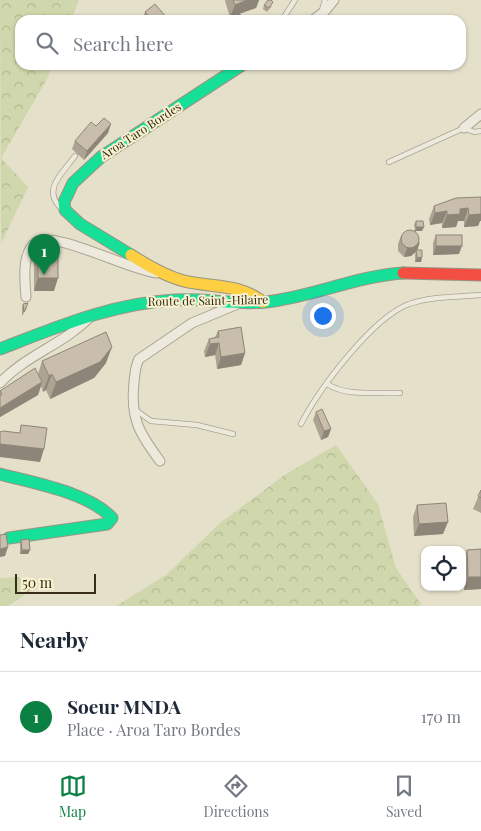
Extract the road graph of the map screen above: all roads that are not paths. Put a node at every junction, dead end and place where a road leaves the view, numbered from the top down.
1 (294, 0) edge
2 (325, 0) edge
3 (334, 0) edge
4 (321, 14) joint
5 (285, 15) edge
6 (234, 70) edge
7 (481, 114) edge
8 (464, 128) junction
9 (481, 131) edge
10 (75, 156) dead end
11 (389, 162) dead end
12 (69, 215) junction
13 (162, 273) junction
14 (481, 276) edge
15 (481, 295) edge
16 (26, 297) dead end
17 (263, 302) junction
18 (240, 303) junction
19 (92, 315) junction
20 (0, 349) edge
21 (0, 383) edge
22 (327, 384) junction
23 (400, 393) dead end
24 (133, 408) junction
25 (301, 424) dead end
26 (233, 434) dead end
27 (160, 461) dead end
28 (0, 474) edge
29 (9, 538) edge

1 - 5 lane
2 - 4 lane
3 - 4 street
6 - 12 street, Aroa Taro Bordes
7 - 8 street
8 - 9 lane
8 - 11 lane
10 - 12 lane
12 - 13 street
13 - 16 street
13 - 17 street
14 - 17 street, Route de Saint-Hilaire
15 - 22 lane
17 - 18 street, Route de Saint-Hilaire
18 - 19 street, Route de Saint-Hilaire
18 - 24 street
19 - 20 street, Route de Saint-Hilaire
19 - 21 street
22 - 23 lane
22 - 25 lane
24 - 26 lane
24 - 27 street
28 - 29 street

